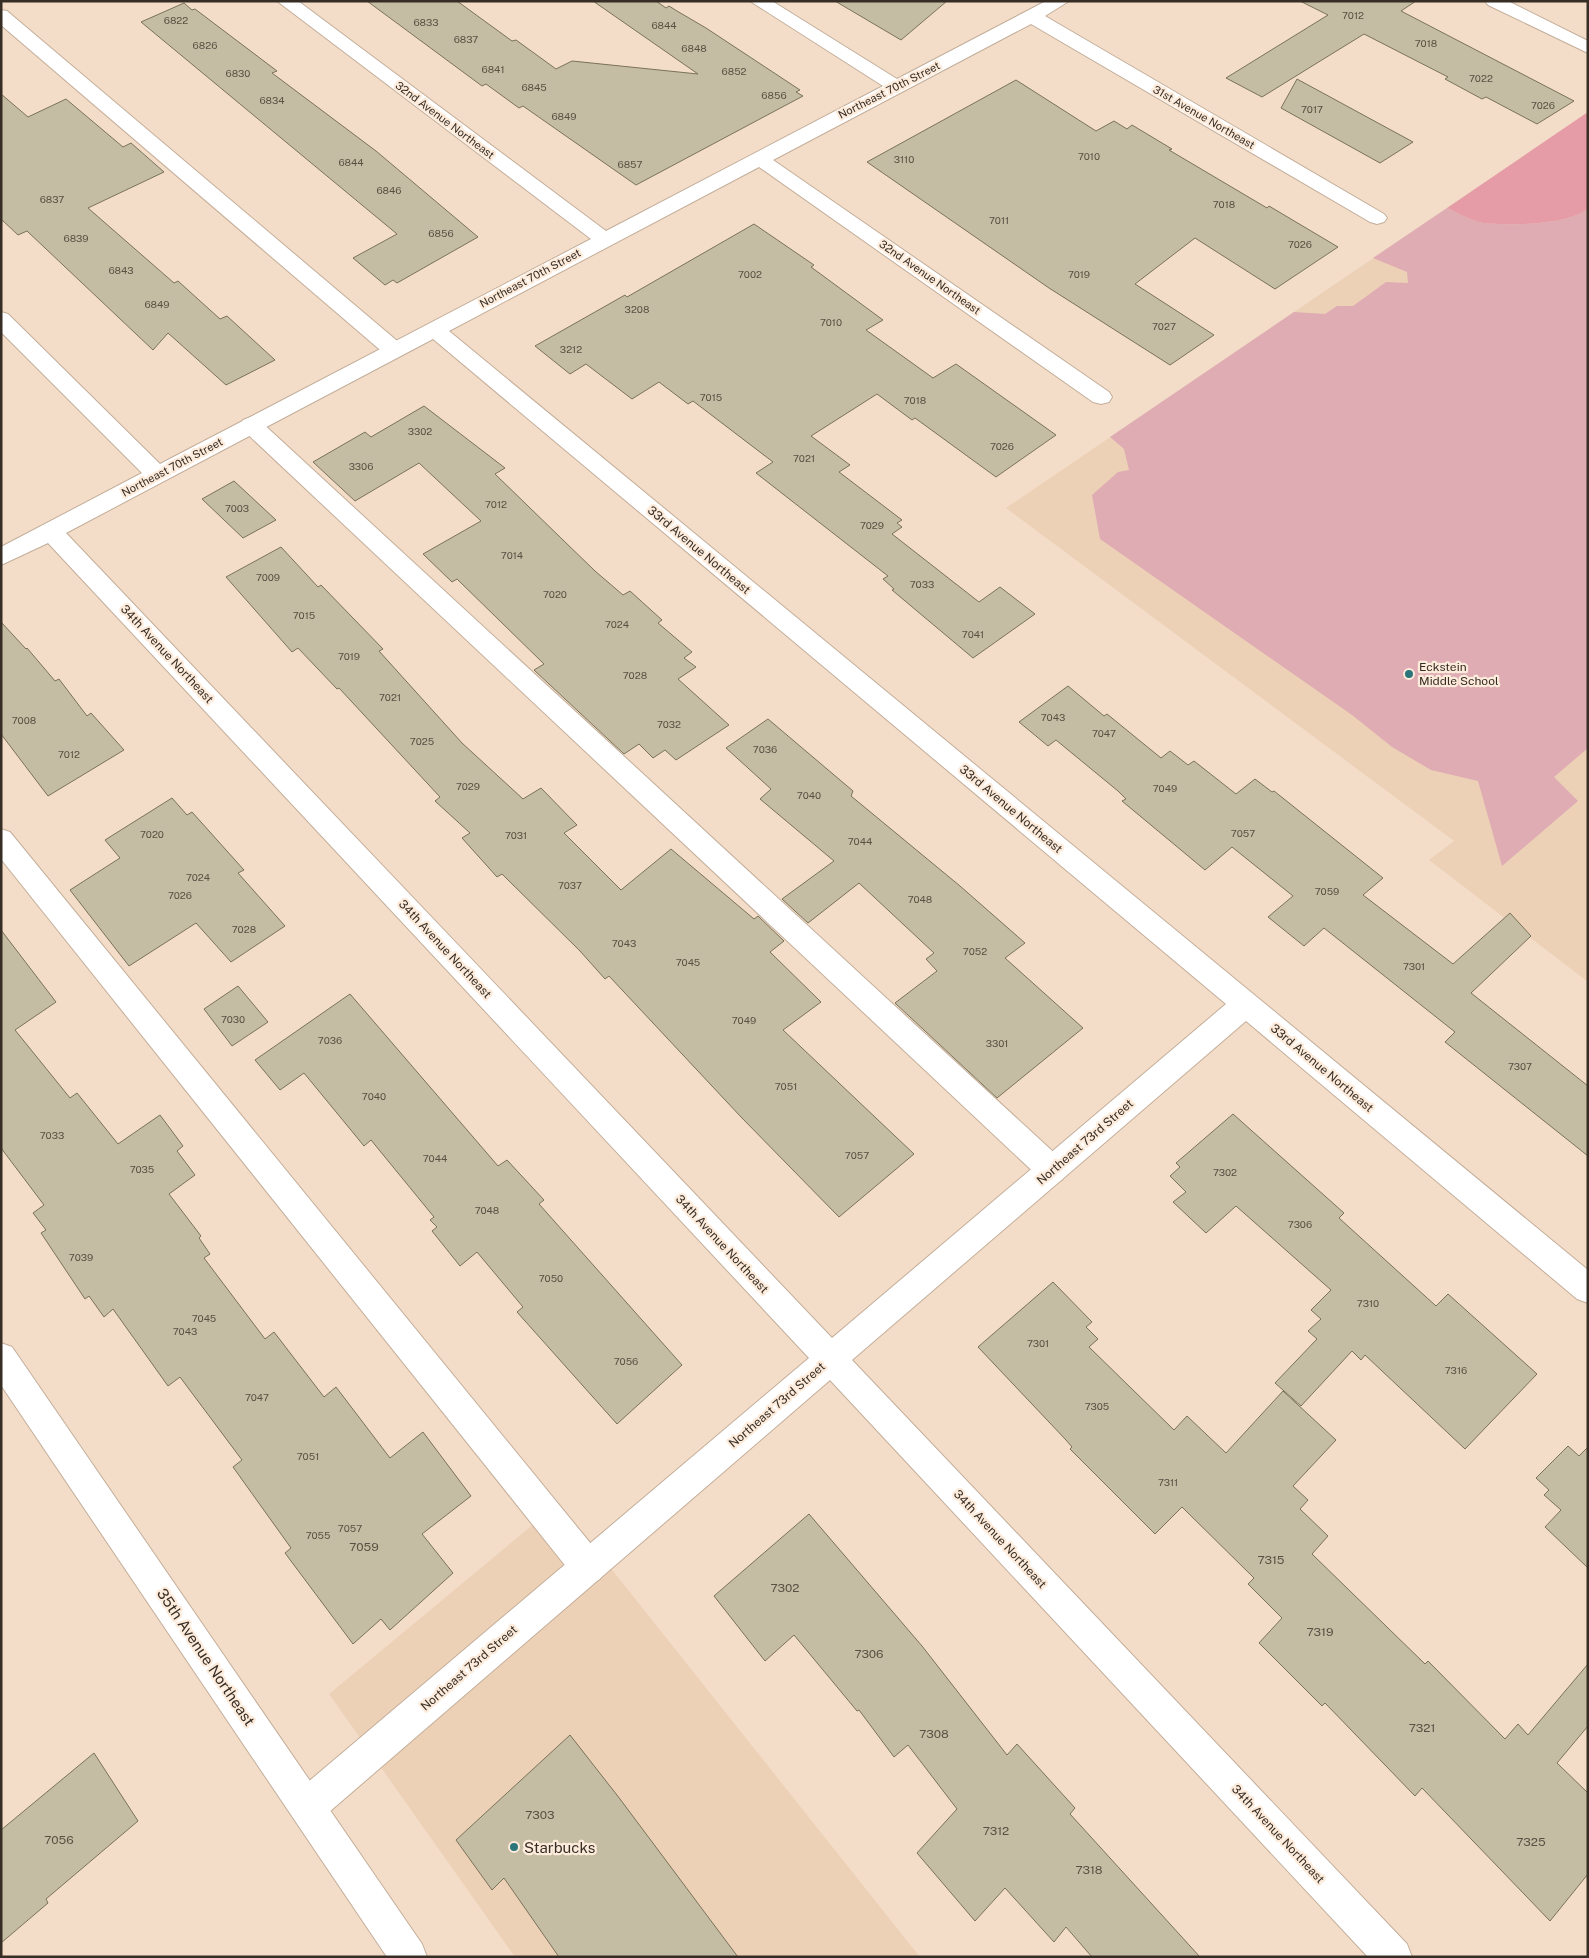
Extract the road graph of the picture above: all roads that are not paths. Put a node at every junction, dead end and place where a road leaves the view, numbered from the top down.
1 (286, 1) edge
2 (759, 1) edge
3 (1060, 1) edge
4 (1494, 1) edge
5 (1, 15) edge
6 (1031, 16) junction
7 (1588, 48) edge
8 (896, 86) junction
9 (758, 158) junction
10 (1377, 218) dead end
11 (604, 239) junction
12 (1, 319) edge
13 (434, 329) junction
14 (394, 350) junction
15 (1101, 397) dead end
16 (251, 425) junction
17 (158, 474) junction
18 (51, 531) junction
19 (1, 557) edge
20 (1, 840) edge
21 (1246, 1004) junction
22 (1052, 1170) junction
23 (1588, 1289) edge
24 (1, 1358) edge
25 (831, 1359) junction
26 (588, 1566) junction
27 (308, 1806) junction
28 (410, 1957) edge
29 (1394, 1957) edge

1 - 11 street, 32nd Avenue Northeast
2 - 8 street
3 - 6 street, Northeast 70th Street
4 - 7 street
5 - 14 street
6 - 8 street, Northeast 70th Street
6 - 10 street, 31st Avenue Northeast
8 - 9 street, Northeast 70th Street
9 - 11 street, Northeast 70th Street
9 - 15 street, 32nd Avenue Northeast
11 - 13 street, Northeast 70th Street
12 - 17 street
13 - 14 street, Northeast 70th Street
13 - 21 street, 33rd Avenue Northeast
14 - 16 street, Northeast 70th Street
16 - 17 street, Northeast 70th Street
16 - 22 street
17 - 18 street, Northeast 70th Street
18 - 19 street, Northeast 70th Street
18 - 25 street, 34th Avenue Northeast
20 - 26 street
21 - 22 street, Northeast 73rd Street
21 - 23 street, 33rd Avenue Northeast
22 - 25 street, Northeast 73rd Street
24 - 27 street, 35th Avenue Northeast
25 - 26 street, Northeast 73rd Street
25 - 29 street, 34th Avenue Northeast
26 - 27 street, Northeast 73rd Street
27 - 28 street, 35th Avenue Northeast

